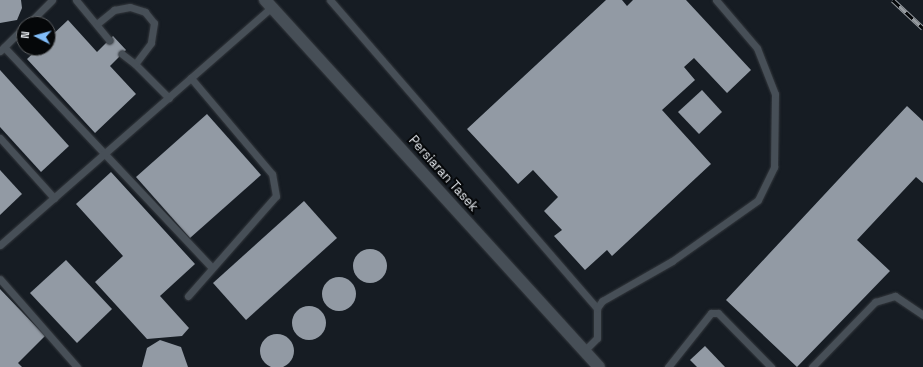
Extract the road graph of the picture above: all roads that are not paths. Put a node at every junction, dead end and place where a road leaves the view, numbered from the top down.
1 (52, 0) edge
2 (76, 0) edge
3 (330, 0) edge
4 (716, 0) edge
5 (269, 4) edge
6 (36, 16) edge
7 (98, 23) junction
8 (16, 36) edge
9 (109, 40) dead end
10 (2, 49) edge
11 (122, 54) dead end
12 (135, 64) junction
13 (191, 78) junction
14 (169, 98) junction
15 (0, 138) edge
16 (107, 152) junction
17 (54, 198) junction
18 (0, 246) edge
19 (212, 268) junction
20 (0, 279) edge
21 (188, 296) dead end
22 (597, 308) junction
23 (923, 315) edge
24 (584, 351) junction
25 (77, 367) edge
26 (599, 367) edge
27 (668, 367) edge
28 (771, 367) edge
29 (812, 367) edge

1 - 6 lane
2 - 7 lane
3 - 22 lane
4 - 22 lane
5 - 13 lane
5 - 24 street, Persiaran Tasek
7 - 9 lane
7 - 12 lane
8 - 10 lane
10 - 16 lane
11 - 12 lane
12 - 14 lane
13 - 14 lane
13 - 19 lane
14 - 16 lane
15 - 17 lane
16 - 17 lane
16 - 19 lane
17 - 18 lane
19 - 21 lane
20 - 25 lane
22 - 24 lane
23 - 29 lane
24 - 26 street, Persiaran Tasek
27 - 28 lane

